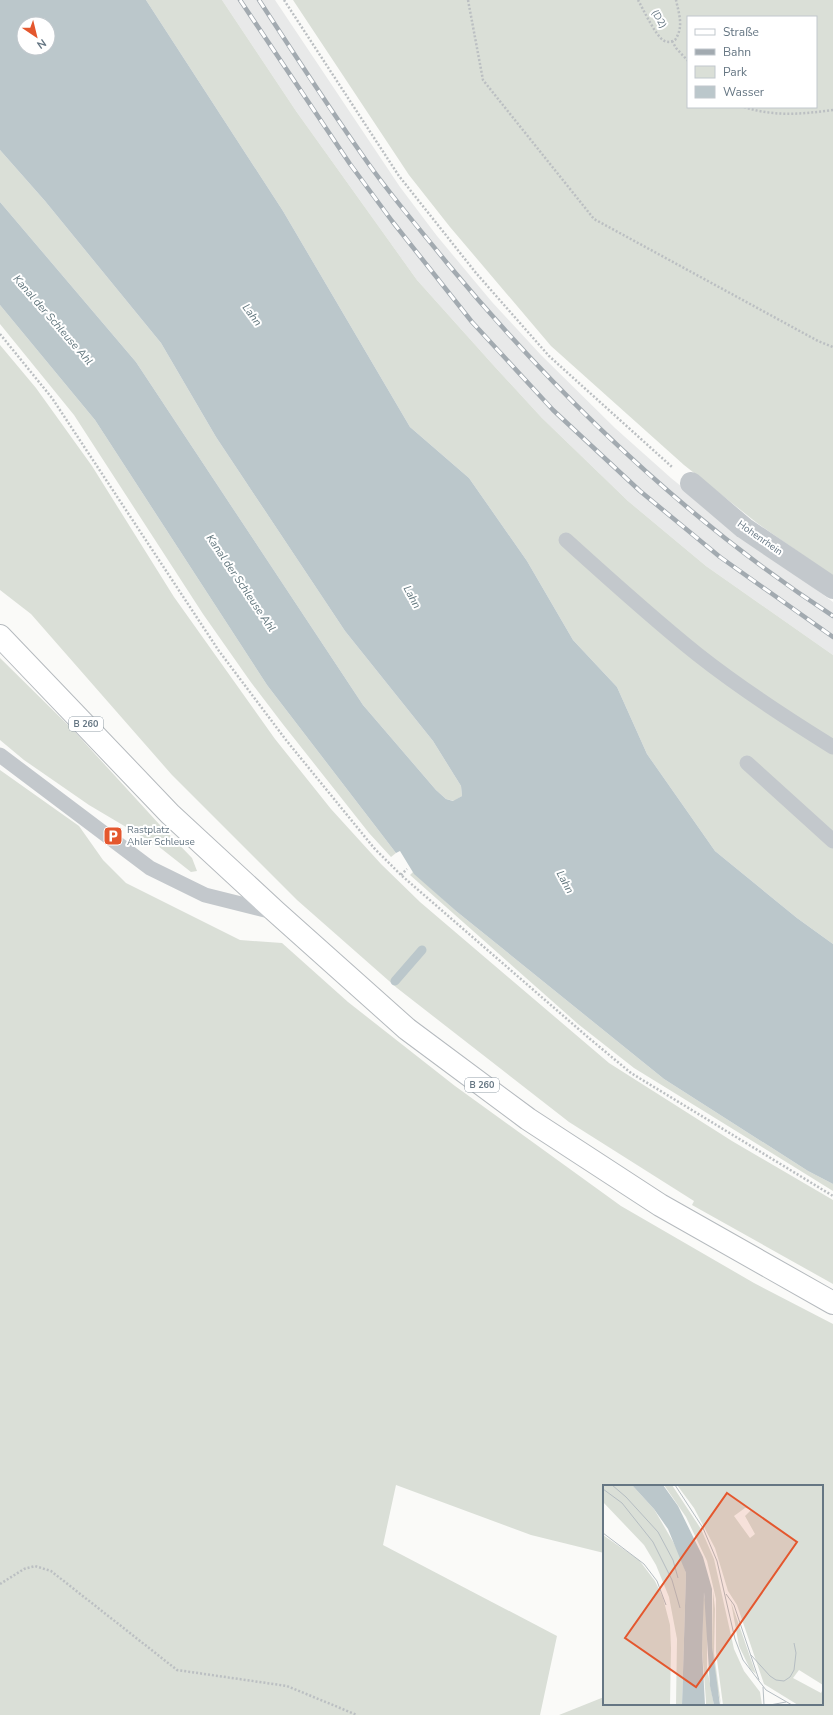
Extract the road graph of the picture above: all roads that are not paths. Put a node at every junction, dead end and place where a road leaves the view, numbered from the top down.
1 (691, 483) road end
2 (566, 540) dead end
3 (833, 588) edge
4 (0, 636) edge
5 (833, 747) edge
6 (0, 755) edge
7 (747, 763) dead end
8 (833, 841) edge
9 (276, 912) junction
10 (833, 1303) edge

1 - 3 street, Hohenrhein
2 - 5 lane
4 - 9 main road, B 260
6 - 9 lane
7 - 8 lane
9 - 10 main road, B 260

